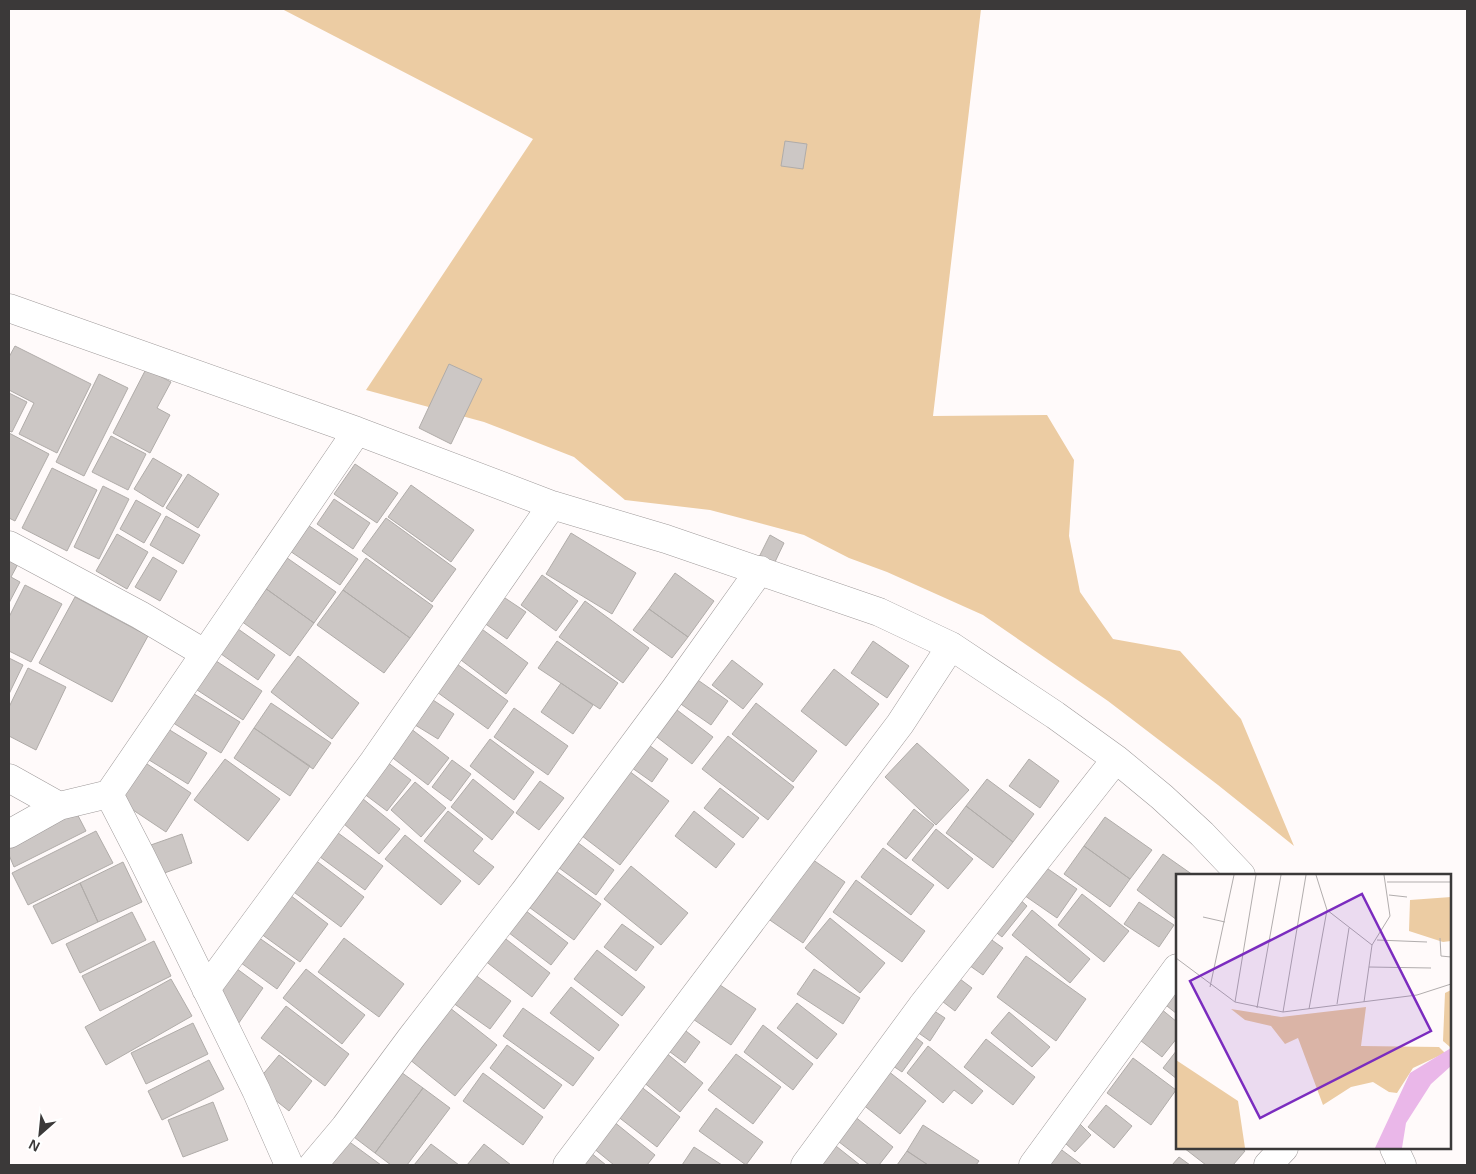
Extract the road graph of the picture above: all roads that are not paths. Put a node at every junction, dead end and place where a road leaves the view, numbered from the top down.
1 (9, 308) edge
2 (358, 431) junction
3 (552, 505) junction
4 (9, 545) edge
5 (760, 570) junction
6 (952, 646) junction
7 (204, 653) junction
8 (1116, 760) junction
9 (9, 778) edge
10 (109, 794) junction
11 (59, 806) junction
12 (9, 834) edge
13 (1240, 874) edge
14 (1176, 969) edge
15 (206, 988) junction
16 (1283, 1149) edge
17 (1394, 1149) edge
18 (289, 1165) edge
19 (313, 1165) edge
20 (567, 1165) edge
21 (805, 1165) edge
22 (1033, 1165) edge
23 (1268, 1165) edge
24 (1402, 1165) edge

1 - 2 street
2 - 3 street
2 - 7 street
3 - 5 street
3 - 15 street
4 - 7 street
5 - 6 street
5 - 19 street
6 - 8 street
6 - 20 street
7 - 10 street
8 - 13 street
8 - 21 street
9 - 11 street
10 - 11 street
10 - 15 street
11 - 12 street
14 - 22 street
15 - 18 street
16 - 23 street
17 - 24 street

